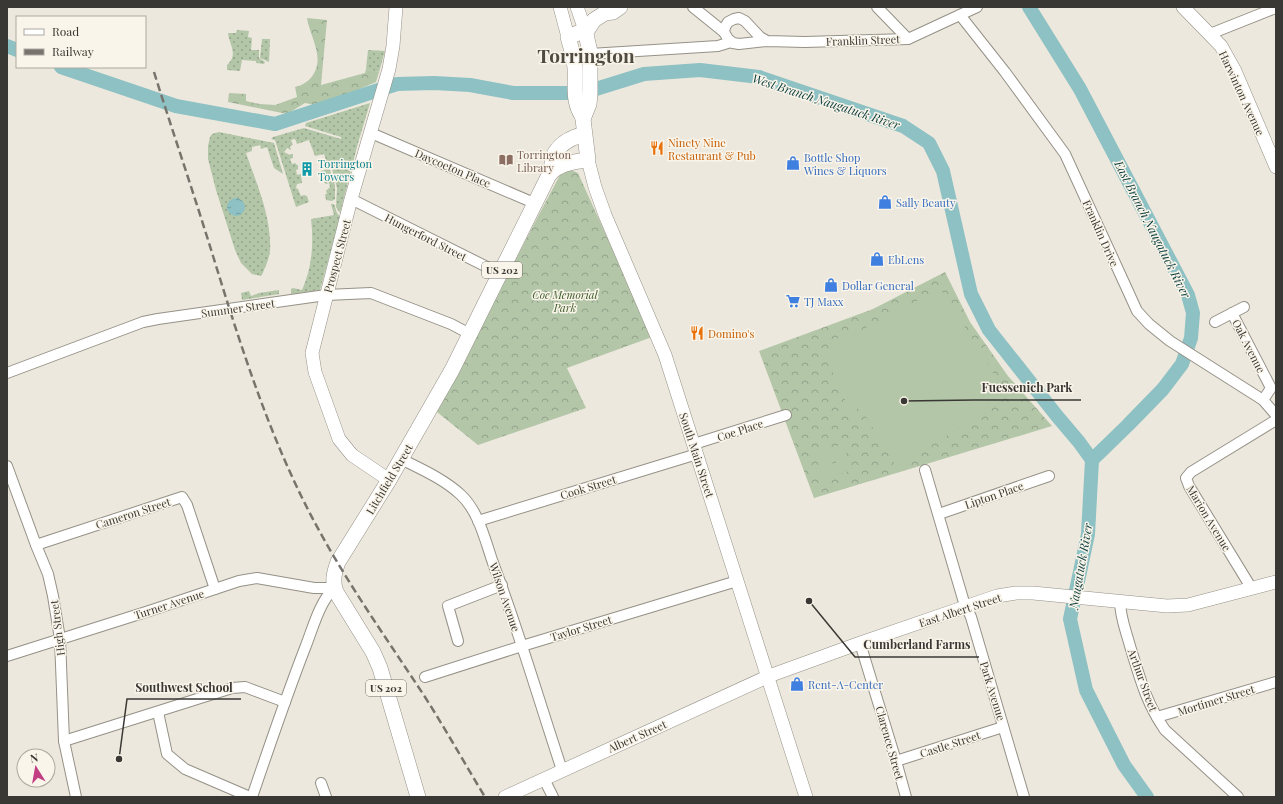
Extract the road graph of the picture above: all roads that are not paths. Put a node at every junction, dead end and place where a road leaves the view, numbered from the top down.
1 (396, 7) edge
2 (560, 7) edge
3 (578, 7) edge
4 (693, 7) edge
5 (877, 7) edge
6 (977, 7) edge
7 (1183, 7) edge
8 (1273, 9) dead end
9 (616, 10) edge
10 (960, 15) junction
11 (587, 32) junction
12 (724, 32) junction
13 (1210, 34) junction
14 (568, 37) junction
15 (908, 39) junction
16 (732, 42) junction
17 (767, 42) junction
18 (590, 57) junction
19 (582, 99) junction
20 (371, 133) junction
21 (584, 134) junction
22 (588, 160) junction
23 (1276, 167) edge
24 (552, 170) junction
25 (352, 199) junction
26 (534, 203) junction
27 (501, 274) junction
28 (326, 295) junction
29 (1244, 307) dead end
30 (1232, 313) junction
31 (1215, 322) dead end
32 (470, 334) junction
33 (7, 373) edge
34 (1263, 400) junction
35 (786, 415) dead end
36 (1276, 415) edge
37 (1276, 420) edge
38 (696, 449) junction
39 (401, 459) junction
40 (925, 470) dead end
41 (8, 471) edge
42 (1049, 476) dead end
43 (389, 480) junction
44 (938, 514) junction
45 (478, 521) junction
46 (36, 545) junction
47 (737, 581) junction
48 (1276, 582) edge
49 (502, 586) junction
50 (334, 588) junction
51 (215, 589) junction
52 (1252, 589) junction
53 (1120, 602) junction
54 (966, 607) junction
55 (60, 639) junction
56 (458, 641) dead end
57 (860, 642) junction
58 (522, 646) junction
59 (7, 656) edge
60 (769, 676) junction
61 (425, 677) dead end
62 (1276, 682) edge
63 (285, 702) junction
64 (158, 712) junction
65 (1156, 717) junction
66 (1003, 726) junction
67 (64, 741) junction
68 (896, 760) junction
69 (562, 770) junction
70 (544, 779) junction
71 (321, 783) dead end
72 (76, 797) edge
73 (251, 797) edge
74 (326, 797) edge
75 (418, 797) edge
76 (505, 797) edge
77 (553, 797) edge
78 (806, 797) edge
79 (906, 797) edge
80 (1024, 797) edge
81 (1238, 797) edge

1 - 20 main road, Prospect Street
2 - 14 main road
3 - 11 main road
4 - 12 street
5 - 15 street
6 - 10 street, Franklin Street
7 - 13 main road, Harwinton Avenue
8 - 13 street
9 - 11 highway
10 - 15 street, Franklin Street
10 - 34 street, Franklin Drive
11 - 14 highway
11 - 18 highway, South Main Street
12 - 16 street
12 - 17 street
13 - 23 main road, Harwinton Avenue
14 - 19 highway, South Main Street
15 - 17 street, Franklin Street
16 - 17 street, Franklin Street
16 - 18 street, Franklin Street
18 - 19 highway, South Main Street
19 - 21 highway, South Main Street
20 - 25 main road, Prospect Street
20 - 26 street, Daycoeton Place
21 - 22 highway, South Main Street
21 - 24 highway, Litchfield Street / US 202
22 - 24 highway
22 - 38 main road, South Main Street
24 - 26 highway, Litchfield Street / US 202
25 - 27 street, Hungerford Street
25 - 28 main road, Prospect Street
26 - 27 highway, Litchfield Street / US 202
27 - 32 highway, Litchfield Street / US 202
28 - 32 street, Summer Street
28 - 33 street, Summer Street
28 - 43 main road, Prospect Street
29 - 30 street, Oak Avenue
30 - 31 street, Oak Avenue
30 - 34 street, Oak Avenue
32 - 39 highway, Litchfield Street / US 202
34 - 36 street, Franklin Drive
35 - 38 street, Coe Place
37 - 52 street, Marion Avenue
38 - 45 street, Cook Street
38 - 47 main road, South Main Street
39 - 43 highway, Litchfield Street / US 202
39 - 45 street, Wilson Avenue
40 - 44 street, Park Avenue
41 - 46 street, High Street
42 - 44 street, Lipton Place
43 - 50 highway, Litchfield Street / US 202
44 - 54 street, Park Avenue
45 - 49 street, Wilson Avenue
46 - 51 street, Cameron Street
46 - 55 street, High Street
47 - 58 street, Taylor Street
47 - 60 main road, South Main Street
48 - 52 main road, East Albert Street
49 - 56 street
49 - 58 street, Wilson Avenue
50 - 51 street, Turner Avenue
50 - 63 street, Litchfield Street
50 - 75 highway, US 202
51 - 55 street, Turner Avenue
52 - 53 main road, East Albert Street
53 - 54 main road, East Albert Street
53 - 65 street, Arthur Street
54 - 57 main road, East Albert Street
54 - 66 street, Park Avenue
55 - 59 street, Turner Avenue
55 - 67 street, High Street
57 - 60 main road, East Albert Street
57 - 68 street, Clarence Street
58 - 61 street, Taylor Street
58 - 69 street, Wilson Avenue
60 - 69 main road, Albert Street
60 - 78 main road, South Main Street
62 - 65 street, Mortimer Street
63 - 64 street
63 - 73 street, Litchfield Street
64 - 67 street
64 - 73 street
65 - 81 street, Arthur Street
66 - 68 street, Castle Street
66 - 80 street, Park Avenue
67 - 72 street, High Street
68 - 79 street, Clarence Street
69 - 70 main road, Albert Street
70 - 76 main road, Albert Street
70 - 77 street
71 - 74 street

